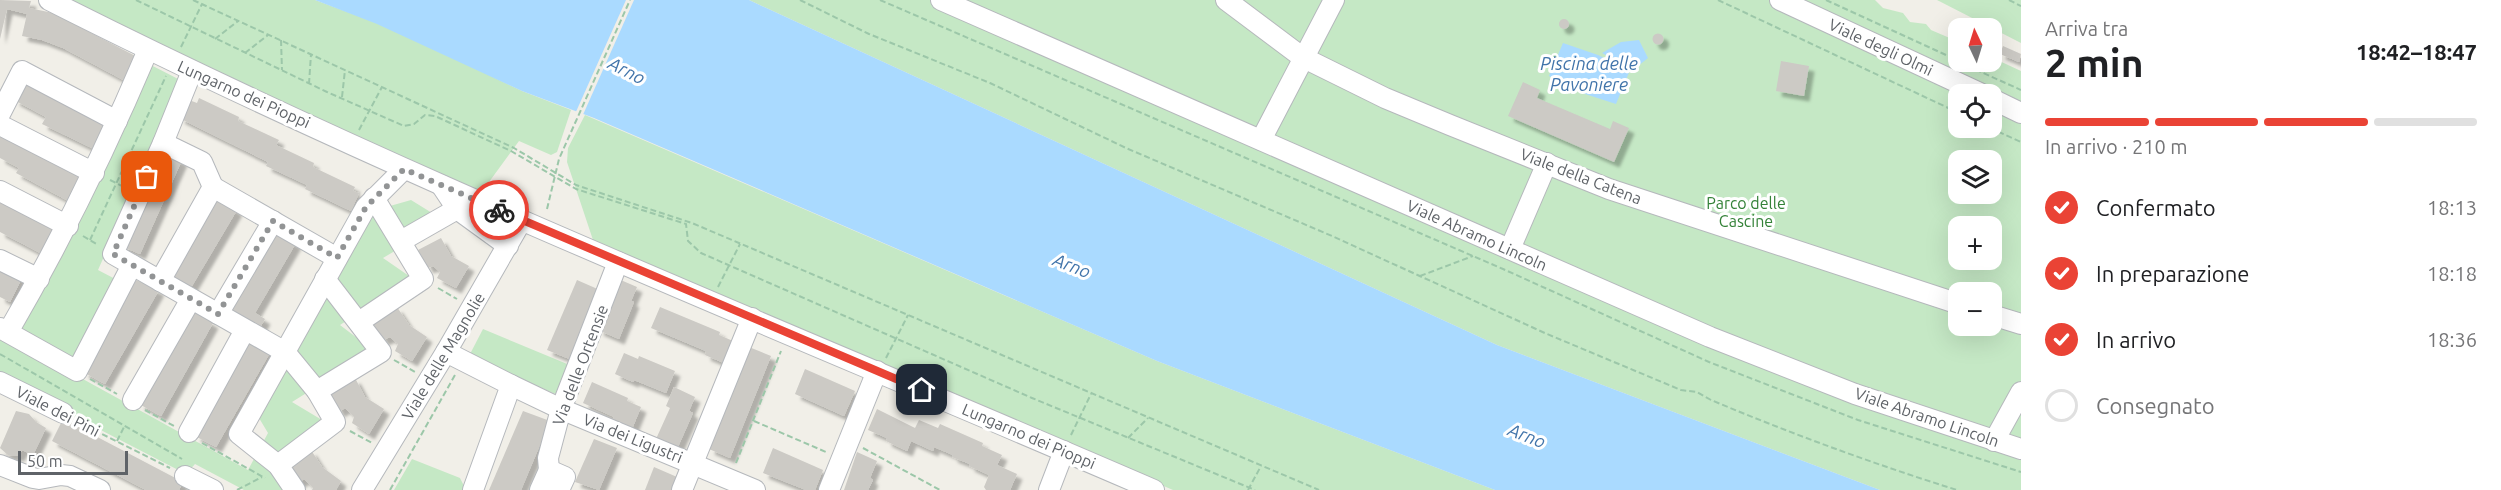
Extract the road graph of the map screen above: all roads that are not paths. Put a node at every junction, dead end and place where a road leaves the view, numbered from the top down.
1 (49, 0) edge
2 (941, 0) edge
3 (1226, 0) edge
4 (1334, 0) edge
5 (1780, 0) edge
6 (148, 50) junction
7 (1302, 57) junction
8 (192, 72) junction
9 (1961, 84) edge
10 (2002, 104) edge
11 (1, 113) edge
12 (2021, 113) edge
13 (117, 121) junction
14 (1261, 140) junction
15 (163, 143) junction
16 (1547, 163) junction
17 (404, 169) junction
18 (94, 172) junction
19 (441, 185) junction
20 (213, 186) junction
21 (0, 191) edge
22 (374, 198) junction
23 (457, 209) junction
24 (522, 220) junction
25 (273, 221) junction
26 (68, 226) junction
27 (400, 241) junction
28 (508, 246) junction
29 (1510, 249) junction
30 (337, 258) junction
31 (0, 260) edge
32 (618, 262) junction
33 (132, 265) junction
34 (39, 279) junction
35 (326, 279) junction
36 (160, 281) junction
37 (191, 298) junction
38 (1948, 300) edge
39 (218, 314) junction
40 (752, 318) junction
41 (2002, 318) edge
42 (359, 322) junction
43 (2021, 324) edge
44 (4, 330) edge
45 (245, 330) junction
46 (285, 352) junction
47 (446, 352) junction
48 (880, 367) junction
49 (0, 382) edge
50 (511, 385) junction
51 (317, 391) junction
52 (2021, 392) edge
53 (134, 400) dead end
54 (561, 409) junction
55 (63, 413) road end
56 (189, 432) dead end
57 (1994, 441) junction
58 (2021, 449) edge
59 (1064, 451) junction
60 (693, 463) junction
61 (0, 465) edge
62 (549, 470) junction
63 (270, 471) junction
64 (187, 477) road end
65 (100, 490) edge
66 (213, 490) edge
67 (295, 490) edge
68 (362, 490) edge
69 (472, 490) edge
70 (540, 490) edge
71 (559, 490) edge
72 (682, 490) edge
73 (755, 490) edge
74 (829, 490) edge
75 (1049, 490) edge
76 (1154, 490) edge

1 - 6 street, Lungarno dei Pioppi
2 - 14 street, Viale Abramo Lincoln
3 - 7 street, Viale della Catena
4 - 7 street
5 - 9 street, Viale degli Olmi
6 - 8 street, Lungarno dei Pioppi
6 - 13 street
7 - 14 street
7 - 16 street, Viale della Catena
8 - 15 street
8 - 17 street, Lungarno dei Pioppi
10 - 12 street
11 - 13 street
11 - 18 street
13 - 18 street
14 - 29 street, Viale Abramo Lincoln
15 - 20 street
15 - 33 street
16 - 29 street
16 - 38 street, Viale della Catena
17 - 19 street, Lungarno dei Pioppi
17 - 22 street
18 - 26 street
19 - 23 street
19 - 24 street, Lungarno dei Pioppi
20 - 25 street
20 - 36 street
21 - 26 street
22 - 27 street
22 - 30 street
23 - 27 street
23 - 28 street
24 - 28 street, Viale delle Magnolie
24 - 32 street, Lungarno dei Pioppi
25 - 30 street
25 - 39 street
26 - 34 street
27 - 42 street
28 - 47 street, Viale delle Magnolie
29 - 57 street, Viale Abramo Lincoln
30 - 35 street
31 - 34 street
32 - 40 street, Lungarno dei Pioppi
32 - 54 street, Via delle Ortensie
33 - 36 street
33 - 44 street
34 - 44 street
35 - 42 street
35 - 46 street
36 - 37 street
37 - 39 street
37 - 53 street
39 - 45 street
40 - 48 street, Lungarno dei Pioppi
40 - 60 street
41 - 43 street
42 - 51 street
45 - 46 street
45 - 56 street
46 - 51 street
46 - 63 street
47 - 50 street, Via dei Ligustri
47 - 68 street, Viale delle Magnolie
48 - 59 street, Lungarno dei Pioppi
48 - 74 street
49 - 55 street, Viale dei Pini
50 - 54 street, Via dei Ligustri
50 - 69 street
51 - 63 street
52 - 57 street
54 - 60 street, Via dei Ligustri
54 - 62 street, Via delle Ortensie
57 - 58 street, Viale Abramo Lincoln
59 - 75 street
59 - 76 street, Lungarno dei Pioppi
60 - 72 street
60 - 73 street, Via dei Ligustri
61 - 65 street
62 - 70 street, Via delle Ortensie
62 - 71 street
63 - 67 street
64 - 66 street

